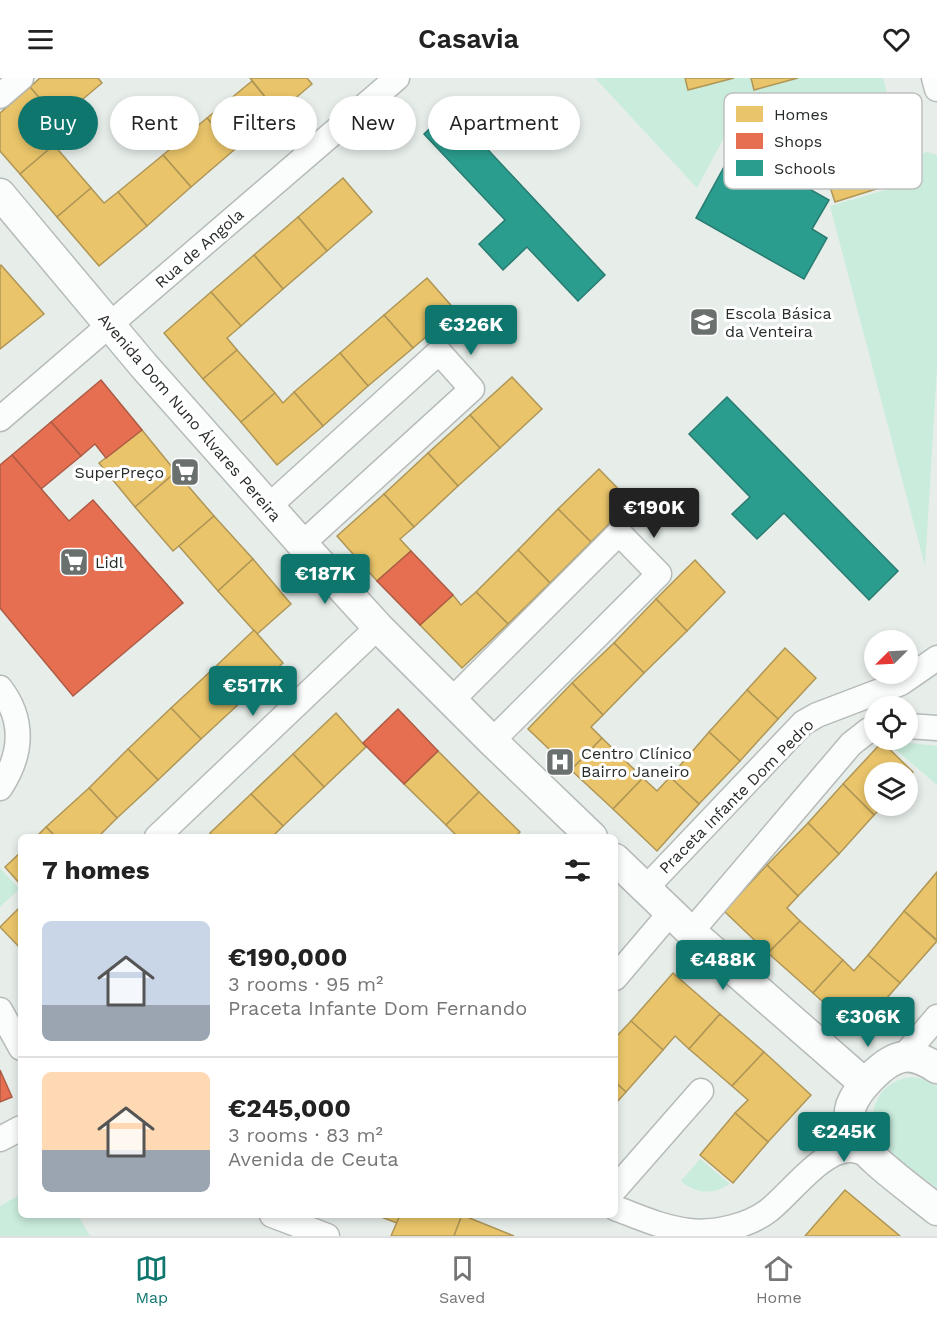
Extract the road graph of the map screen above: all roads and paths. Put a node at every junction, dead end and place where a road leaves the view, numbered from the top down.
1 (21, 78) edge
2 (397, 78) edge
3 (934, 78) edge
4 (937, 89) edge
5 (0, 96) edge
6 (0, 194) edge
7 (109, 326) junction
8 (0, 419) edge
9 (268, 507) junction
10 (302, 544) junction
11 (378, 627) junction
12 (937, 658) edge
13 (4, 693) edge
14 (451, 701) junction
15 (830, 710) junction
16 (918, 727) edge
17 (937, 728) edge
18 (864, 734) edge
19 (492, 741) junction
20 (851, 744) junction
21 (0, 788) edge
22 (161, 834) edge
23 (589, 834) edge
24 (618, 862) edge
25 (646, 888) junction
26 (681, 922) junction
27 (618, 975) edge
28 (0, 1010) edge
29 (937, 1017) edge
30 (18, 1043) edge
31 (903, 1057) junction
32 (937, 1068) edge
33 (866, 1084) junction
34 (701, 1091) dead end
35 (18, 1130) edge
36 (0, 1139) edge
37 (869, 1154) junction
38 (618, 1186) edge
39 (618, 1209) edge
40 (937, 1210) edge
41 (280, 1218) edge
42 (327, 1236) edge

1 - 5 street
2 - 7 street, Rua de Angola
3 - 4 street
6 - 7 street, Avenida Dom Nuno Álvares Pereira
7 - 8 street, Rua de Angola
7 - 9 street, Avenida Dom Nuno Álvares Pereira
9 - 10 street, Avenida Dom Nuno Álvares Pereira
9 - 10 street
10 - 11 street, Avenida Dom Nuno Álvares Pereira
11 - 14 street, Avenida Dom Nuno Álvares Pereira
11 - 22 street
12 - 15 street, Praceta Infante Dom Pedro
13 - 21 street
14 - 19 street, Avenida Dom Nuno Álvares Pereira
14 - 19 street
15 - 20 street, Praceta Infante Dom Pedro
15 - 25 street, Praceta Infante Dom Pedro
16 - 17 street
18 - 20 street
19 - 23 street, Avenida Dom Nuno Álvares Pereira
20 - 26 street
24 - 25 street
25 - 26 street
26 - 27 street
26 - 33 street
28 - 30 street
29 - 31 street
31 - 32 street
31 - 33 street
33 - 37 street
34 - 38 street
35 - 36 street
37 - 39 street
37 - 40 street
41 - 42 street

